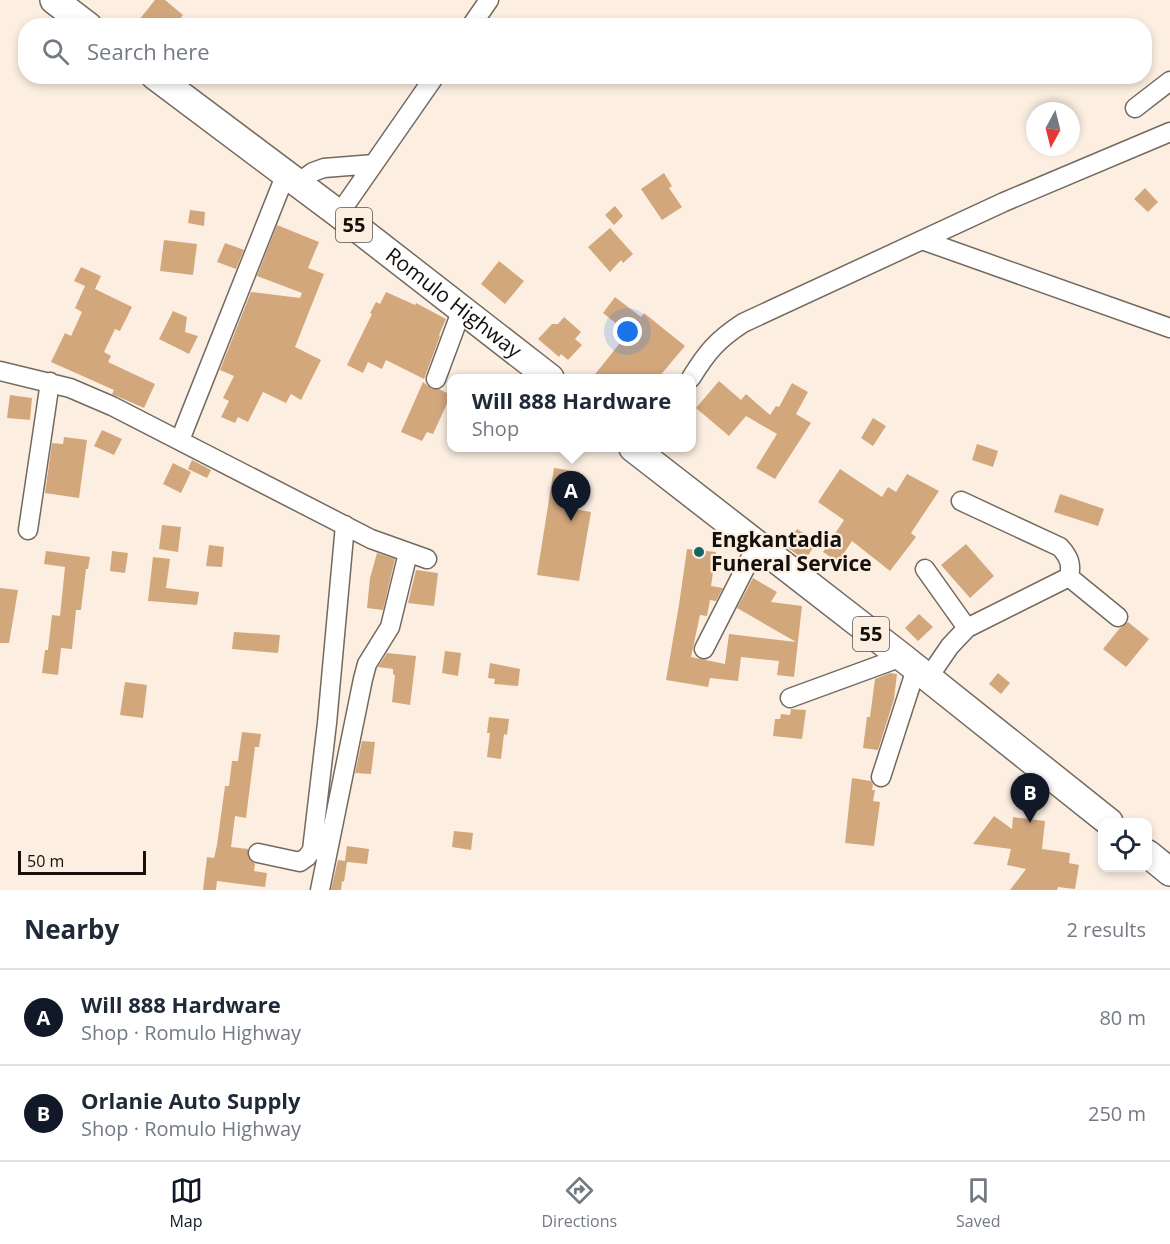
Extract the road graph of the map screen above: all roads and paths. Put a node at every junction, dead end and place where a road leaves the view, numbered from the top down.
1 (54, 0) edge
2 (489, 0) edge
3 (78, 18) edge
4 (477, 18) edge
5 (1170, 81) edge
6 (165, 84) edge
7 (429, 84) edge
8 (1135, 108) dead end
9 (1170, 132) edge
10 (374, 164) junction
11 (291, 180) junction
12 (339, 214) junction
13 (922, 240) junction
14 (462, 309) junction
15 (1170, 328) edge
16 (0, 371) edge
17 (545, 374) edge
18 (694, 374) edge
19 (436, 379) dead end
20 (50, 382) junction
21 (180, 440) junction
22 (643, 452) edge
23 (961, 501) dead end
24 (345, 525) junction
25 (28, 530) dead end
26 (757, 544) junction
27 (408, 553) junction
28 (427, 559) dead end
29 (925, 569) dead end
30 (1069, 578) junction
31 (1118, 617) dead end
32 (966, 628) junction
33 (704, 649) dead end
34 (915, 668) junction
35 (790, 698) dead end
36 (881, 777) dead end
37 (1104, 818) edge
38 (258, 853) dead end
39 (1152, 857) edge
40 (1170, 872) edge
41 (320, 890) edge

1 - 3 highway
2 - 4 street
5 - 8 street
6 - 11 highway, Romulo Highway / 55
7 - 10 street
9 - 13 street
10 - 11 street
10 - 12 street
11 - 12 highway, Romulo Highway / 55
11 - 21 street
12 - 14 highway, Romulo Highway / 55
13 - 15 street
13 - 18 street
14 - 17 highway, Romulo Highway / 55
14 - 19 street
16 - 20 street
20 - 21 street
20 - 25 street
21 - 24 street
22 - 26 highway, 55
23 - 30 street
24 - 27 street
24 - 38 street
26 - 33 street
26 - 34 highway, 55
27 - 28 street
27 - 41 street
29 - 32 street
30 - 31 street
30 - 32 street
32 - 34 street
34 - 35 street
34 - 36 street
34 - 37 highway, 55
39 - 40 highway

